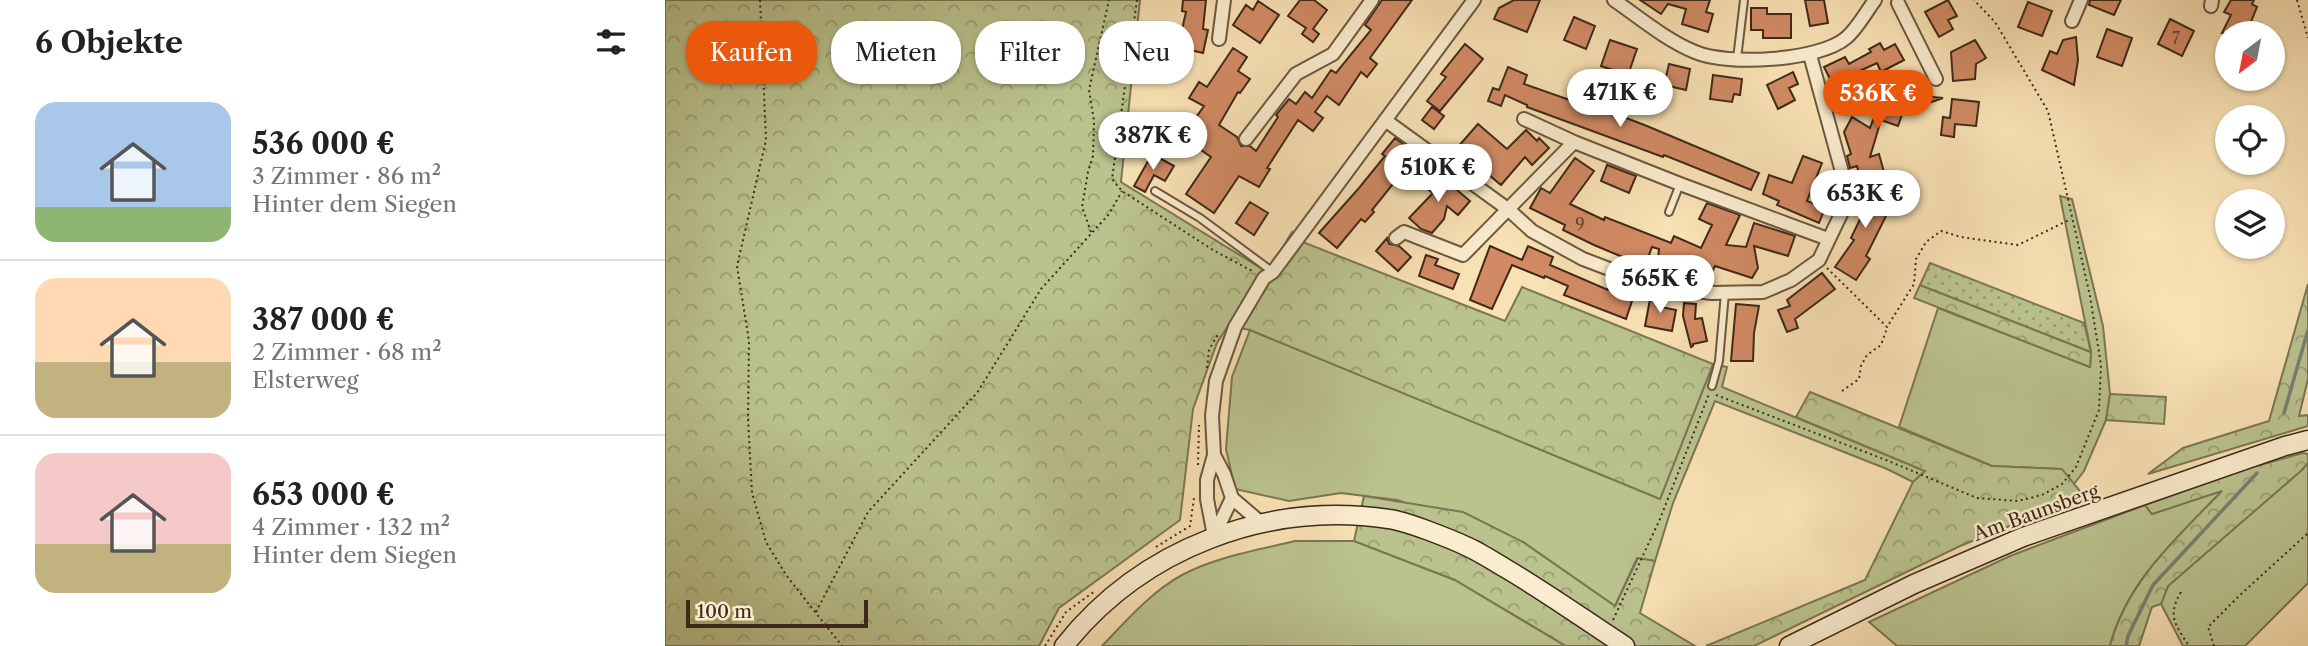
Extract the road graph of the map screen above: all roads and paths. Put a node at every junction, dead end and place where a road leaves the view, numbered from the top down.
1 (760, 0) edge
2 (1109, 0) edge
3 (1137, 0) edge
4 (1224, 0) edge
5 (1371, 0) edge
6 (1474, 0) edge
7 (1614, 0) edge
8 (1744, 0) edge
9 (1875, 0) edge
10 (1974, 0) edge
11 (2081, 0) edge
12 (2297, 0) edge
13 (1898, 1) edge
14 (2072, 21) dead end
15 (1219, 38) dead end
16 (2308, 38) edge
17 (1810, 55) junction
18 (1737, 59) junction
19 (1936, 79) dead end
20 (1524, 119) dead end
21 (1385, 120) junction
22 (1246, 139) dead end
23 (1574, 142) junction
24 (1680, 184) junction
25 (1122, 191) junction
26 (1155, 191) dead end
27 (1509, 210) junction
28 (1669, 212) dead end
29 (2071, 219) junction
30 (1092, 234) junction
31 (1396, 238) dead end
32 (1828, 239) junction
33 (1818, 260) junction
34 (1254, 272) dead end
35 (1273, 272) junction
36 (1725, 293) junction
37 (1887, 327) junction
38 (1222, 328) dead end
39 (1206, 374) dead end
40 (1712, 386) dead end
41 (1842, 391) dead end
42 (1199, 421) dead end
43 (2308, 440) edge
44 (1214, 455) junction
45 (1198, 466) dead end
46 (1195, 490) dead end
47 (1232, 498) junction
48 (1260, 522) junction
49 (2308, 533) edge
50 (1214, 536) junction
51 (1150, 551) dead end
52 (1098, 589) dead end
53 (2181, 592) dead end
54 (816, 613) junction
55 (1607, 634) junction
56 (842, 646) edge
57 (1045, 646) edge
58 (1065, 646) edge
59 (1625, 646) edge
60 (1789, 646) edge
61 (2189, 646) edge
62 (2214, 646) edge

1 - 54 path
2 - 30 path
3 - 25 path
4 - 15 street
5 - 22 street
6 - 21 street
7 - 18 street
8 - 18 lane
9 - 17 street
10 - 29 path
11 - 14 street
12 - 16 path
13 - 19 street
17 - 18 street
17 - 32 street
20 - 23 street
21 - 27 street
21 - 35 street
23 - 24 street
23 - 27 street
24 - 28 lane
24 - 32 street
25 - 30 path
25 - 34 path
26 - 35 lane
27 - 31 street
27 - 36 street
29 - 37 path
29 - 55 path
30 - 54 path
32 - 33 street
33 - 36 street
33 - 37 path
35 - 44 street
36 - 40 lane
37 - 41 path
38 - 39 path
42 - 45 path
43 - 60 street, Am Baunsberg
44 - 47 street
44 - 50 street
46 - 51 path
47 - 48 street
47 - 50 street
48 - 50 street
48 - 55 street
49 - 62 path
50 - 58 street
52 - 57 path
53 - 61 path
54 - 56 path
55 - 59 street

